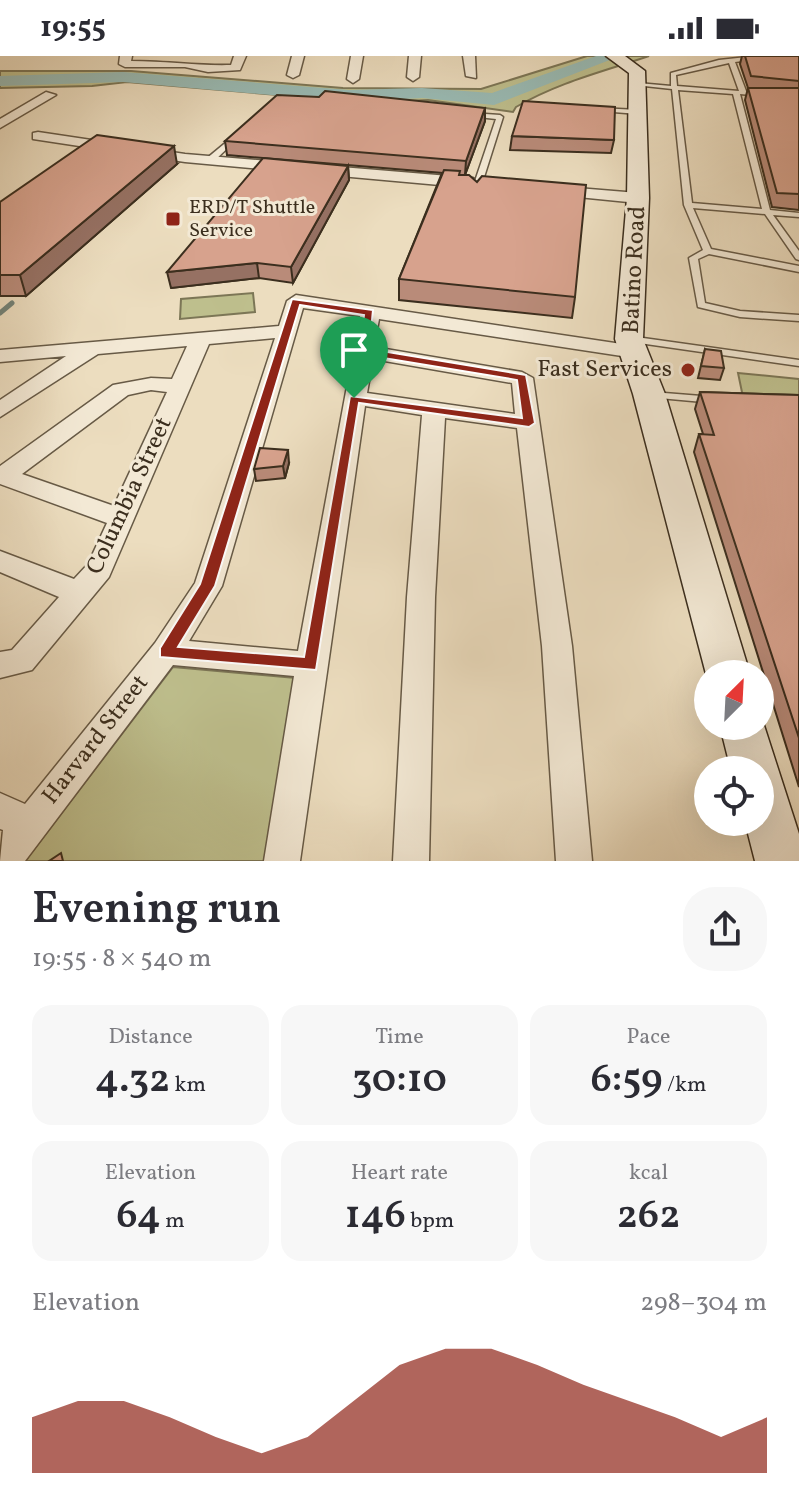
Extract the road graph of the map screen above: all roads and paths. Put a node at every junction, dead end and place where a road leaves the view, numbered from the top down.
1 (126, 56) edge
2 (298, 56) edge
3 (357, 56) edge
4 (415, 56) edge
5 (469, 56) edge
6 (772, 58) edge
7 (187, 60) edge
8 (731, 60) junction
9 (238, 62) edge
10 (293, 75) dead end
11 (472, 76) dead end
12 (413, 77) dead end
13 (353, 79) dead end
14 (630, 79) edge
15 (675, 88) junction
16 (740, 92) junction
17 (771, 94) edge
18 (50, 95) dead end
19 (0, 105) edge
20 (32, 105) junction
21 (597, 109) edge
22 (455, 114) edge
23 (0, 124) edge
24 (242, 132) edge
25 (38, 136) dead end
26 (209, 161) junction
27 (482, 188) joint
28 (537, 189) edge
29 (638, 198) junction
30 (688, 205) junction
31 (767, 212) junction
32 (799, 215) edge
33 (708, 251) junction
34 (799, 257) edge
35 (799, 269) edge
36 (370, 312) junction
37 (799, 318) edge
38 (285, 331) junction
39 (201, 338) junction
40 (632, 346) junction
41 (93, 348) junction
42 (363, 351) junction
43 (0, 356) edge
44 (799, 363) edge
45 (179, 386) junction
46 (649, 394) junction
47 (354, 398) junction
48 (735, 401) edge
49 (0, 410) edge
50 (434, 411) junction
51 (529, 423) junction
52 (2, 475) edge
53 (122, 519) junction
54 (0, 561) edge
55 (82, 594) junction
56 (166, 652) junction
57 (724, 660) edge
58 (0, 665) edge
59 (311, 665) junction
60 (15, 817) edge
61 (774, 836) edge
62 (2, 861) edge
63 (282, 861) edge
64 (411, 861) edge
65 (574, 861) edge
66 (781, 861) edge

1 - 7 street
2 - 10 street
3 - 13 street
4 - 12 street
5 - 11 street
6 - 8 lane
7 - 9 street
8 - 15 lane
8 - 16 lane
14 - 15 lane
14 - 21 lane
14 - 29 main road, Batino Road
15 - 16 lane
15 - 30 lane
16 - 17 lane
16 - 31 lane
18 - 20 street
19 - 20 street
20 - 23 street
22 - 27 lane
24 - 26 lane
25 - 26 street
26 - 27 street
28 - 29 street
29 - 40 main road, Batino Road
30 - 31 lane
30 - 33 lane
31 - 32 lane
31 - 34 lane
33 - 35 lane
33 - 37 lane
36 - 38 street, Harvard Street
36 - 40 street
36 - 42 street
38 - 39 street
38 - 56 street, Harvard Street
39 - 41 street
39 - 45 street, Columbia Street
40 - 44 lane
40 - 46 main road, Batino Road
41 - 43 street
41 - 49 street
42 - 47 street
42 - 51 street
45 - 52 street
45 - 53 street, Columbia Street
46 - 48 lane
46 - 57 main road, Batino Road
47 - 50 street
47 - 59 street
50 - 51 street
50 - 64 street
51 - 65 street
52 - 53 street
53 - 55 street, Columbia Street
54 - 55 street
55 - 58 street, Columbia Street
56 - 59 street
56 - 60 street, Harvard Street
59 - 63 street
60 - 62 street, Harvard Street
61 - 66 main road

